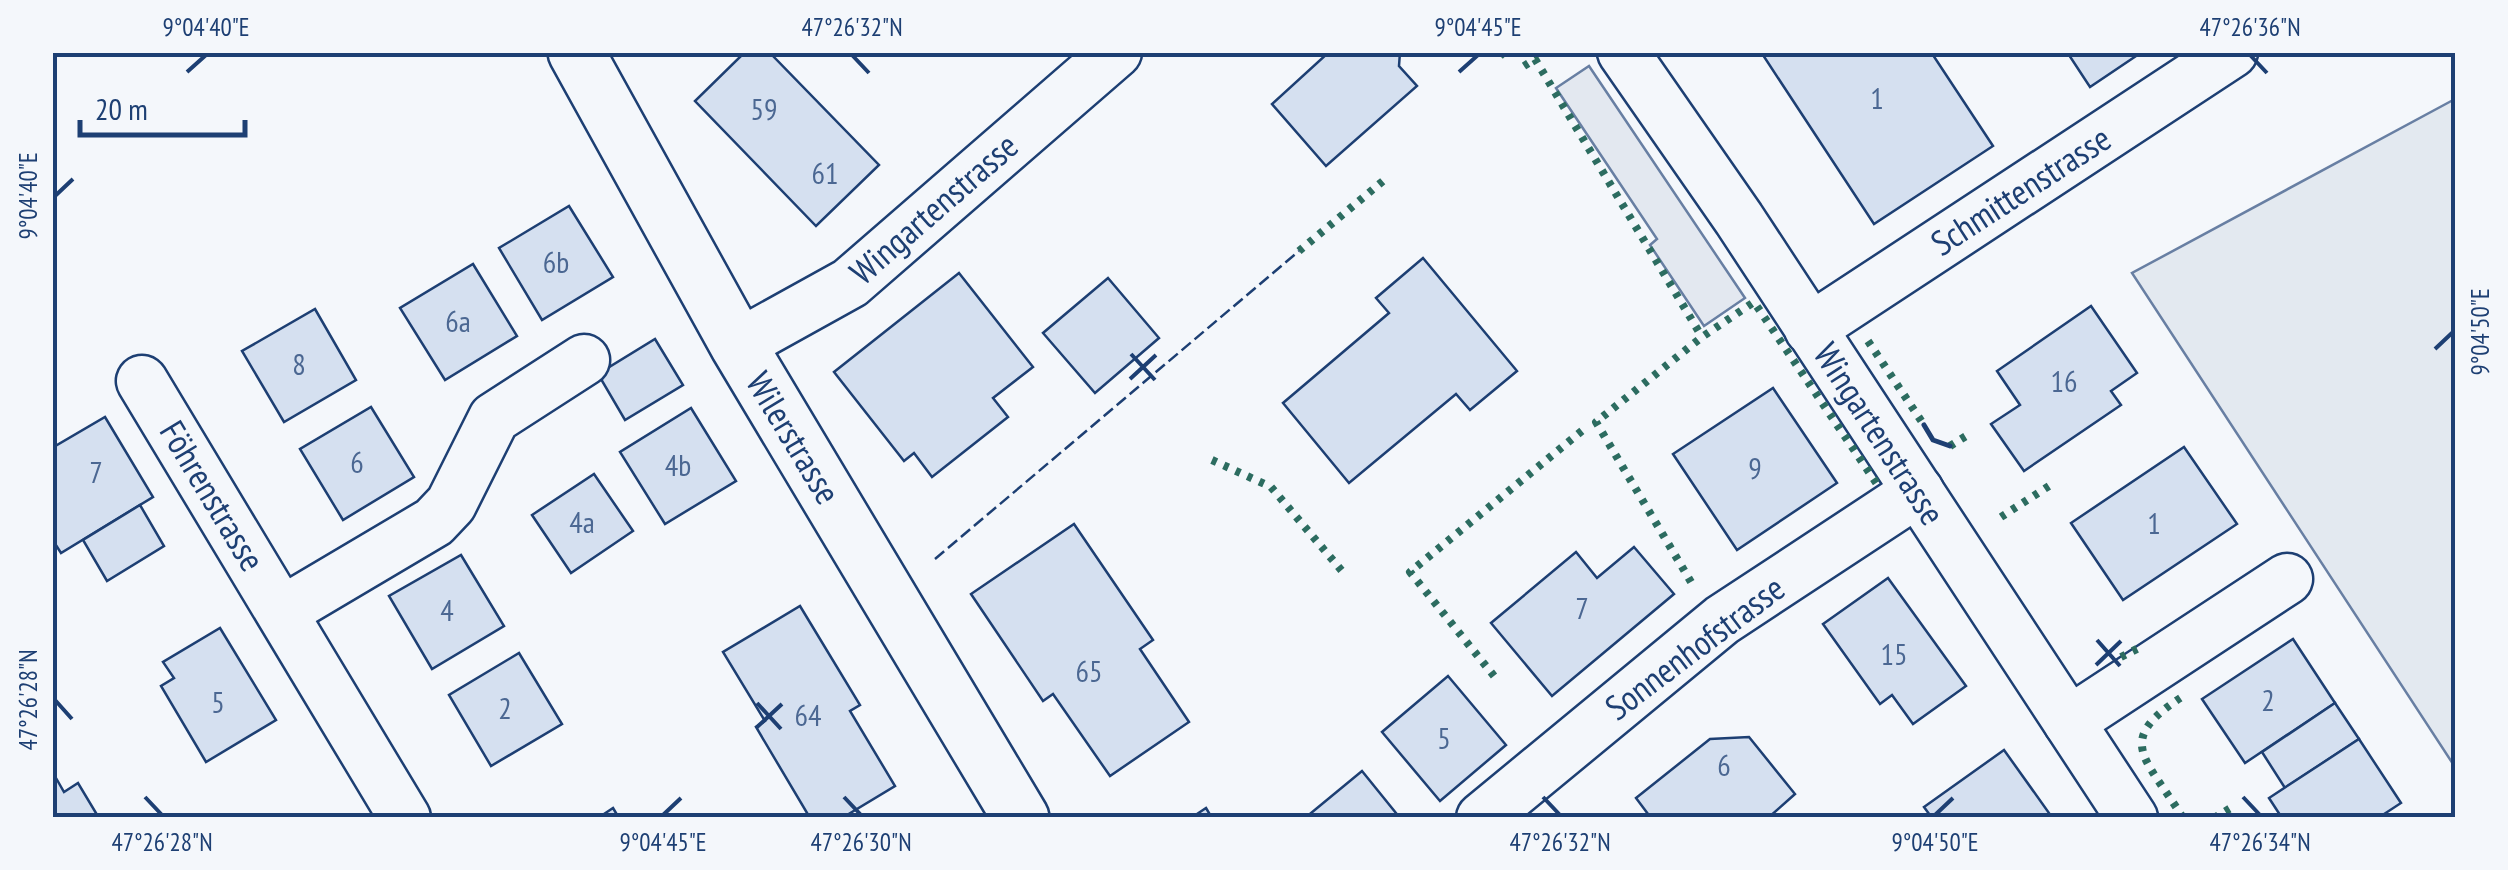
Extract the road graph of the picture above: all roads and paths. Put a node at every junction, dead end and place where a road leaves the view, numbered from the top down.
1 (576, 52) edge
2 (1116, 52) edge
3 (1623, 52) edge
4 (2232, 52) edge
5 (1810, 328) junction
6 (738, 345) junction
7 (584, 360) dead end
8 (142, 380) dead end
9 (1918, 491) junction
10 (2288, 578) dead end
11 (282, 612) junction
12 (2069, 722) junction
13 (406, 818) edge
14 (1021, 818) edge
15 (1482, 818) edge
16 (2132, 818) edge

1 - 6 main road, Wilerstrasse
2 - 6 street, Wingartenstrasse
3 - 5 street, Wingartenstrasse
4 - 5 street, Schmittenstrasse
5 - 9 street, Wingartenstrasse
6 - 14 main road, Wilerstrasse
7 - 11 street, Föhrenstrasse
8 - 11 street, Föhrenstrasse
9 - 12 street, Wingartenstrasse
9 - 15 street, Sonnenhofstrasse
10 - 12 street
11 - 13 street, Föhrenstrasse
12 - 16 street, Wingartenstrasse

